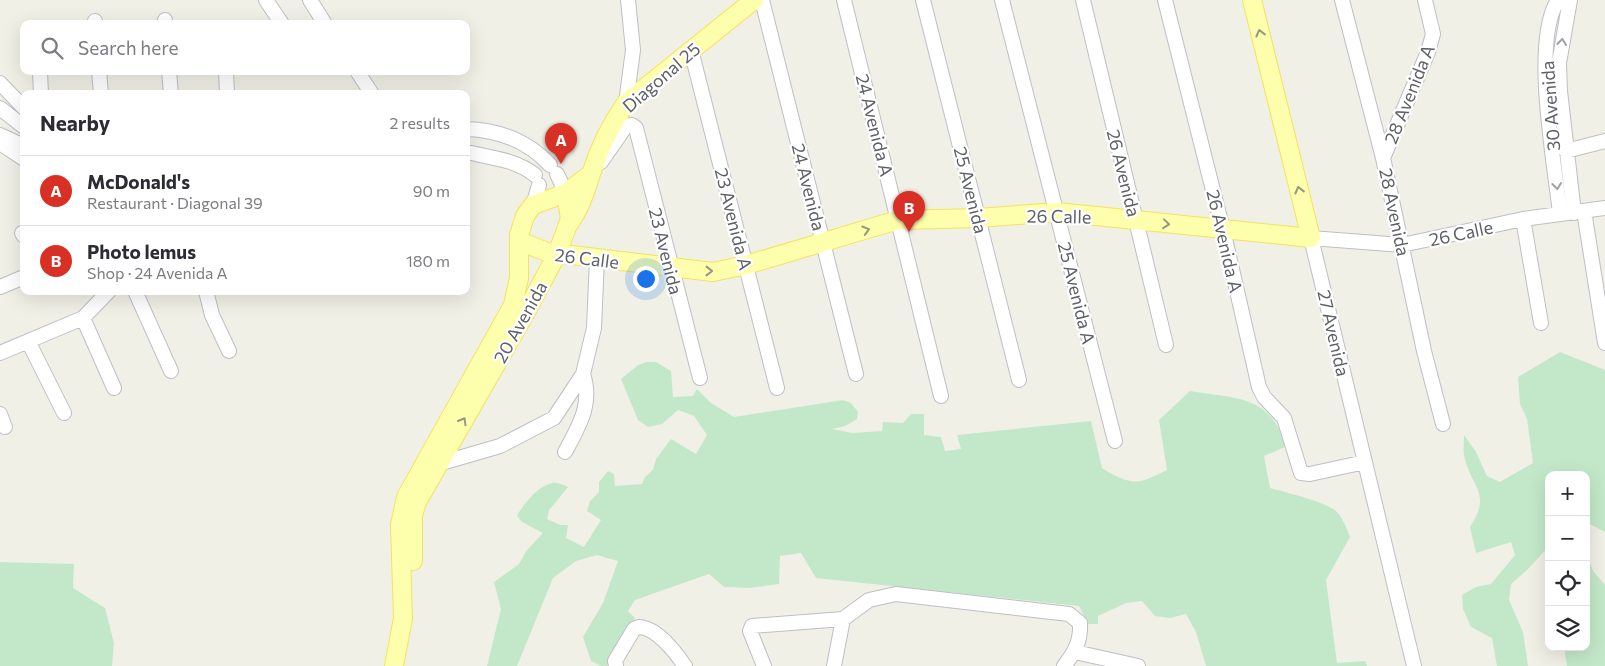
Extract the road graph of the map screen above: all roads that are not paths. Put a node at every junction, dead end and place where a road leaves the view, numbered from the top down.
1 (266, 0) edge
2 (310, 0) edge
3 (628, 0) edge
4 (754, 0) edge
5 (762, 0) edge
6 (844, 0) edge
7 (923, 0) edge
8 (1002, 0) edge
9 (1082, 0) edge
10 (1165, 0) edge
11 (1252, 0) edge
12 (1342, 0) edge
13 (1425, 0) edge
14 (1570, 0) edge
15 (1555, 1) edge
16 (279, 20) edge
17 (322, 20) edge
18 (691, 50) junction
19 (40, 75) edge
20 (99, 75) edge
21 (169, 75) edge
22 (226, 75) edge
23 (360, 75) edge
24 (0, 83) edge
25 (41, 90) edge
26 (101, 90) edge
27 (171, 90) edge
28 (227, 90) edge
29 (369, 90) edge
30 (626, 103) junction
31 (20, 104) edge
32 (0, 108) edge
33 (20, 124) edge
34 (470, 129) edge
35 (0, 135) edge
36 (510, 138) junction
37 (1605, 142) edge
38 (0, 143) edge
39 (20, 144) edge
40 (1566, 151) junction
41 (470, 153) edge
42 (20, 156) edge
43 (1383, 158) junction
44 (500, 159) junction
45 (591, 174) junction
46 (566, 193) junction
47 (533, 205) junction
48 (1605, 208) edge
49 (1057, 212) junction
50 (1573, 212) junction
51 (978, 218) junction
52 (1523, 219) junction
53 (898, 220) junction
54 (1136, 221) junction
55 (569, 224) junction
56 (1223, 230) junction
57 (1311, 238) junction
58 (519, 241) junction
59 (823, 243) junction
60 (1402, 245) junction
61 (557, 254) junction
62 (597, 259) junction
63 (746, 265) junction
64 (670, 268) junction
65 (20, 280) edge
66 (0, 287) edge
67 (106, 295) edge
68 (137, 295) edge
69 (207, 295) edge
70 (83, 318) junction
71 (1541, 323) dead end
72 (28, 341) junction
73 (1605, 343) edge
74 (1166, 345) dead end
75 (229, 352) dead end
76 (0, 353) edge
77 (171, 371) dead end
78 (583, 374) junction
79 (856, 374) dead end
80 (700, 378) dead end
81 (1019, 380) dead end
82 (114, 388) dead end
83 (777, 388) dead end
84 (941, 396) dead end
85 (64, 413) dead end
86 (1443, 424) dead end
87 (1115, 441) dead end
88 (565, 452) dead end
89 (1365, 462) junction
90 (438, 464) junction
91 (843, 619) junction
92 (1075, 652) junction
93 (394, 666) edge
94 (406, 666) edge
95 (616, 666) edge
96 (685, 666) edge
97 (764, 666) edge
98 (834, 666) edge
99 (1064, 666) edge
100 (1138, 666) edge
101 (1414, 666) edge

1 - 16 street
2 - 17 street
3 - 30 street
4 - 18 main road, Diagonal 25
5 - 59 street, 24 Avenida
6 - 53 street, 24 Avenida A
7 - 51 street, 25 Avenida
8 - 49 street, 25 Avenida A
9 - 54 street, 26 Avenida
10 - 56 street, 26 Avenida A
57 -> 11 main road, 27 Avenida
12 - 43 street, 28 Avenida
13 - 43 street, 28 Avenida A
40 -> 14 street, 30 Avenida
15 -> 50 street, 30 Avenida
18 - 30 main road, Diagonal 25
18 - 63 street, 23 Avenida A
19 - 25 street
20 - 26 street
21 - 27 street
22 - 28 street
23 - 29 street
24 - 31 street
30 - 45 main road, Diagonal 25
32 - 33 street
34 - 36 street
35 - 39 street
36 - 44 street
36 - 46 street
37 - 40 street
38 - 42 street
40 - 50 street, 30 Avenida
41 - 44 street
43 - 60 street, 28 Avenida
44 - 47 street
45 - 46 main road
45 - 55 main road, Diagonal 25
45 - 64 street, 23 Avenida
46 - 47 main road
46 - 55 main road, 20 Avenida
47 - 58 main road, 20 Avenida
48 - 50 street, 26 Calle
49 - 51 main road, 26 Calle
49 - 54 main road, 26 Calle
49 - 87 street, 25 Avenida A
50 - 52 street, 26 Calle
50 - 73 street
51 - 53 main road, 26 Calle
51 - 81 street, 25 Avenida
52 - 60 street, 26 Calle
52 - 71 street
59 -> 53 main road, 26 Calle
53 - 84 street, 24 Avenida A
54 -> 56 main road, 26 Calle
54 - 74 street, 26 Avenida
55 - 61 main road, 20 Avenida
56 - 57 main road, 26 Calle
56 - 89 street, 26 Avenida A
57 - 60 street, 26 Calle
57 - 89 street, 27 Avenida
58 - 61 main road, 26 Calle
58 - 93 main road, 20 Avenida
59 - 63 main road, 26 Calle
59 - 79 street, 24 Avenida
60 - 86 street, 28 Avenida
61 - 62 main road, 26 Calle
90 -> 61 main road, 20 Avenida
62 - 64 main road, 26 Calle
62 - 78 street
64 -> 63 main road, 26 Calle
63 - 83 street, 23 Avenida A
64 - 80 street, 23 Avenida
65 - 66 street
67 - 70 street
68 - 77 street
69 - 75 street
70 - 72 street
70 - 82 street
72 - 76 street
72 - 85 street
78 - 88 street
78 - 90 street
89 - 101 street, 27 Avenida
90 - 94 main road, 20 Avenida
91 - 92 street
91 - 97 street
91 - 98 street
92 - 99 street
92 - 100 street
95 - 96 street

